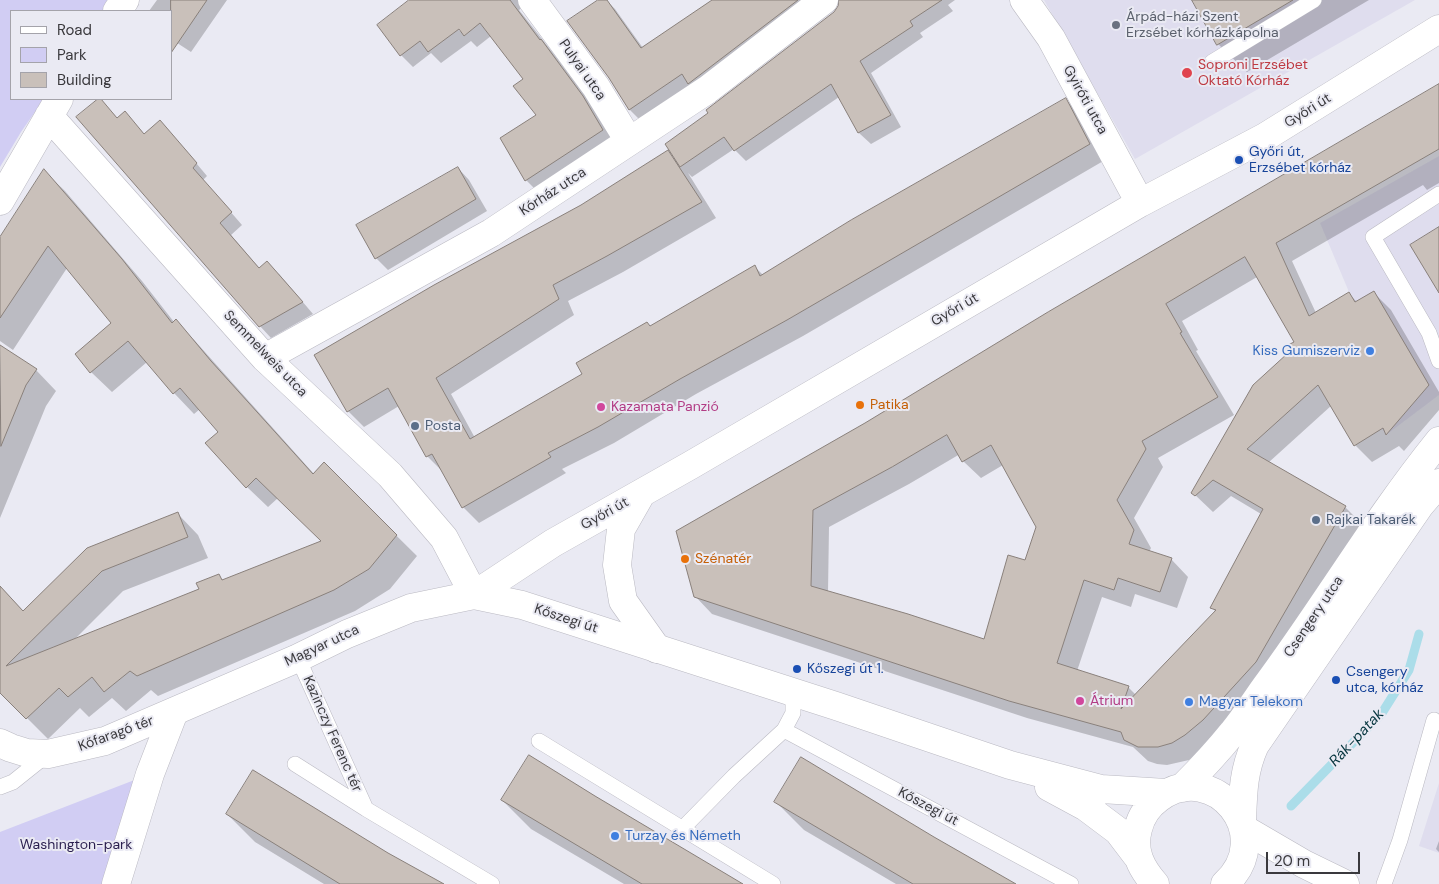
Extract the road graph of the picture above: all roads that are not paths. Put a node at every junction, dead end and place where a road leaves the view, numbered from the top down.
1 (532, 0) edge
2 (824, 0) edge
3 (1024, 0) edge
4 (1314, 0) edge
5 (1439, 29) edge
6 (1212, 62) dead end
7 (54, 107) edge
8 (629, 142) junction
9 (1439, 194) edge
10 (0, 201) edge
11 (1140, 203) junction
12 (1434, 330) edge
13 (265, 358) junction
14 (1439, 361) edge
15 (1439, 441) edge
16 (1439, 483) edge
17 (641, 494) junction
18 (474, 595) junction
19 (657, 649) junction
20 (298, 658) junction
21 (793, 693) junction
22 (174, 712) junction
23 (1434, 720) dead end
24 (784, 730) junction
25 (539, 741) dead end
26 (0, 743) edge
27 (48, 754) junction
28 (295, 764) dead end
29 (1010, 765) junction
30 (0, 787) edge
31 (1174, 790) junction
32 (366, 809) junction
33 (1243, 825) junction
34 (682, 829) junction
35 (1146, 874) edge
36 (116, 884) edge
37 (492, 884) edge
38 (773, 884) edge
39 (1071, 884) edge
40 (1225, 884) edge
41 (1345, 884) edge
42 (1384, 884) edge

1 - 8 street, Pulyai utca
2 - 8 street, Kórház utca
3 - 11 street, Gyiróti utca
4 - 6 lane
5 - 11 street, Győri út
7 - 10 street
7 - 13 street, Semmelweis utca
8 - 13 street, Kórház utca
9 - 12 lane
11 - 17 street, Győri út
12 - 14 lane
13 - 18 street, Semmelweis utca
15 - 31 street, Csengery utca
16 - 33 street, Csengery utca
17 - 18 street, Győri út
17 - 19 street
18 - 19 street, Kőszegi út
18 - 20 street, Magyar utca
19 - 21 street, Kőszegi út
20 - 22 street, Magyar utca
20 - 32 lane, Kazinczy Ferenc tér
21 - 24 lane
21 - 29 street, Kőszegi út
22 - 27 street, Kőfaragó tér
22 - 36 street
23 - 42 lane
24 - 34 lane
24 - 39 lane, Kőszegi út
25 - 34 lane
26 - 27 street, Kőfaragó tér
27 - 30 lane
28 - 32 lane, Kazinczy Ferenc tér
29 - 31 street, Kőszegi út
29 - 35 street, Kőszegi út
31 - 33 street, Kőszegi út
31 - 35 street, Csengery utca
32 - 37 lane, Kazinczy Ferenc tér
33 - 40 street, Csengery utca
33 - 41 street
34 - 38 lane

